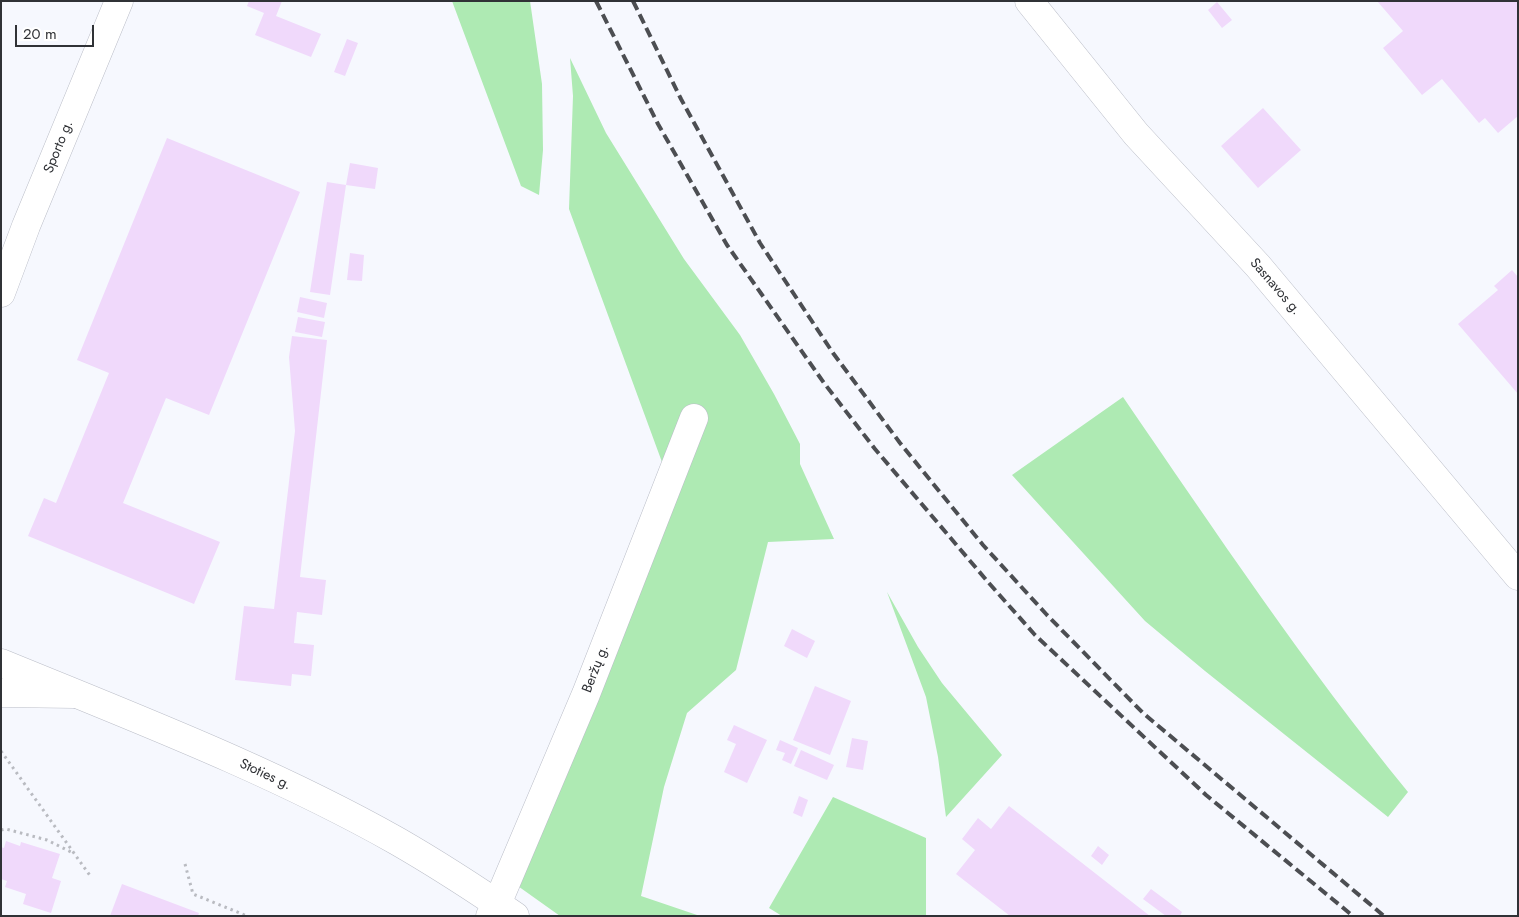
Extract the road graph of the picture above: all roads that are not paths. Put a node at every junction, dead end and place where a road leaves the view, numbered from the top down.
1 (119, 1) edge
2 (1029, 1) edge
3 (1, 293) edge
4 (694, 418) dead end
5 (1518, 576) edge
6 (1, 663) edge
7 (1, 693) edge
8 (77, 694) junction
9 (501, 912) edge

1 - 3 street, Sporto g.
2 - 5 street, Sasnavos g.
4 - 9 street, Beržų g.
6 - 8 street, Stoties g.
7 - 8 street
8 - 9 street, Stoties g.

